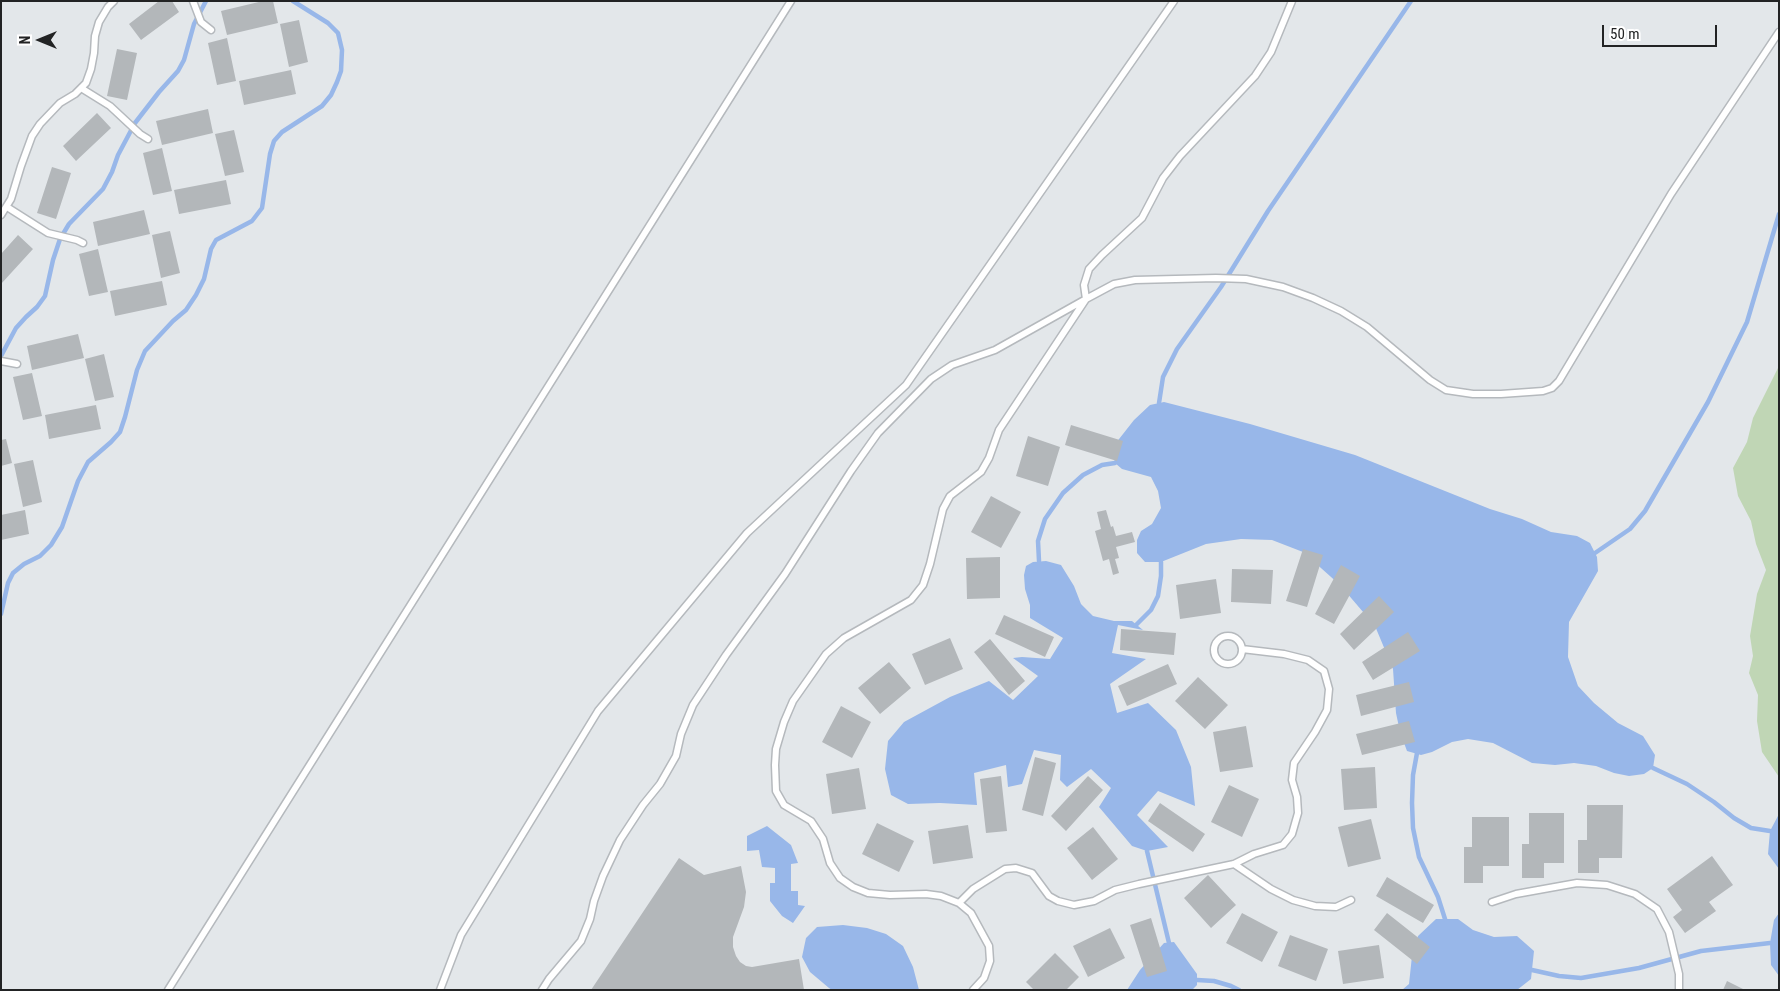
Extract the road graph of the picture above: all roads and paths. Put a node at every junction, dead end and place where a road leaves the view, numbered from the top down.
1 (114, 1) edge
2 (791, 1) edge
3 (1174, 1) edge
4 (1292, 1) edge
5 (194, 3) edge
6 (211, 30) dead end
7 (1779, 32) edge
8 (81, 88) junction
9 (148, 139) dead end
10 (7, 206) junction
11 (1, 215) edge
12 (83, 243) dead end
13 (1086, 299) junction
14 (4, 361) edge
15 (17, 364) dead end
16 (1242, 649) junction
17 (1234, 864) junction
18 (1351, 900) dead end
19 (1492, 902) dead end
20 (959, 903) junction
21 (168, 990) edge
22 (440, 990) edge
23 (542, 990) edge
24 (973, 990) edge
25 (1679, 990) edge

1 - 8 lane
2 - 21 lane
3 - 22 lane
4 - 13 lane
5 - 6 lane
7 - 13 lane
8 - 9 lane
8 - 10 lane
10 - 11 lane
10 - 12 lane
13 - 20 lane
13 - 23 lane
14 - 15 lane
16 - 16 lane
16 - 17 lane
17 - 18 lane
17 - 20 lane
19 - 25 lane
20 - 24 lane

